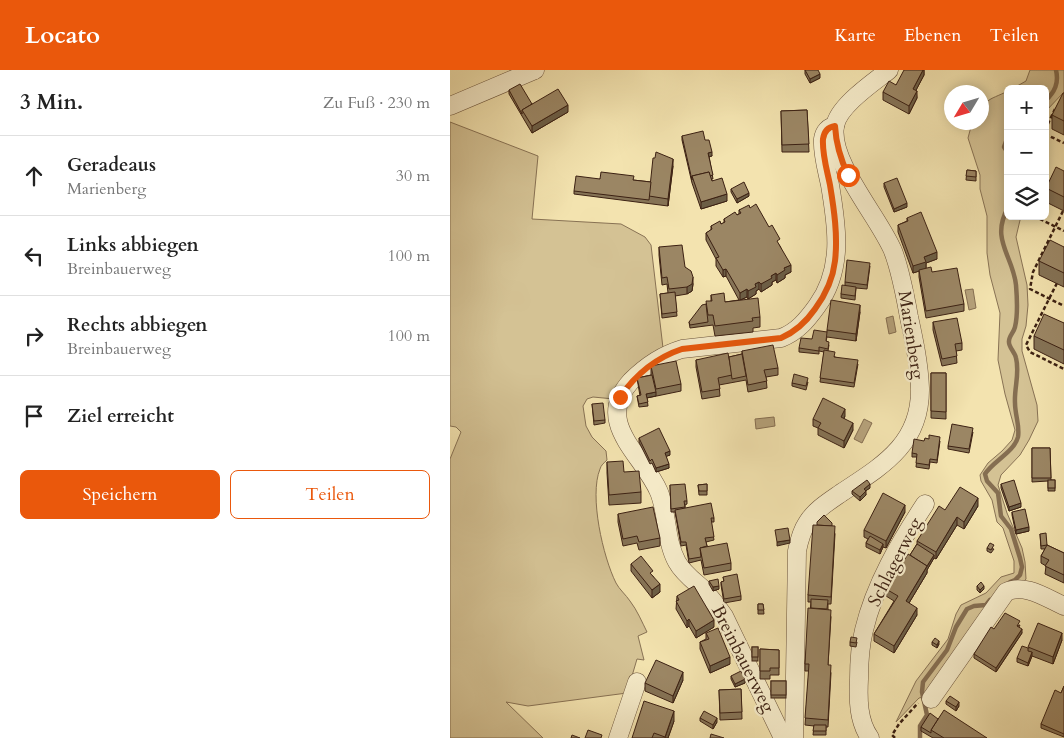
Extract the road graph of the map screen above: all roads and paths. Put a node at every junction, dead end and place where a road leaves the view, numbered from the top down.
1 (535, 70) edge
2 (889, 70) edge
3 (450, 106) edge
4 (1057, 107) edge
5 (1049, 122) edge
6 (835, 126) junction
7 (1049, 136) edge
8 (1064, 143) edge
9 (1063, 211) edge
10 (1042, 220) edge
11 (1055, 226) junction
12 (1064, 231) edge
13 (1057, 283) edge
14 (1049, 298) junction
15 (1064, 306) edge
16 (1049, 357) edge
17 (1047, 361) junction
18 (1064, 369) edge
19 (925, 504) dead end
20 (1064, 606) edge
21 (637, 682) dead end
22 (925, 700) joint
23 (618, 738) edge
24 (783, 738) edge
25 (794, 738) edge
26 (870, 738) edge
27 (895, 738) edge

1 - 3 street
2 - 6 street
4 - 5 path
6 - 24 street, Breinbauerweg
6 - 25 street, Marienberg
7 - 8 path
9 - 11 path
10 - 11 path
11 - 12 path
11 - 14 path
13 - 14 path
14 - 15 path
14 - 17 path
16 - 17 path
17 - 18 path
19 - 26 street, Schlagerweg
20 - 22 street
21 - 23 street
22 - 27 path

